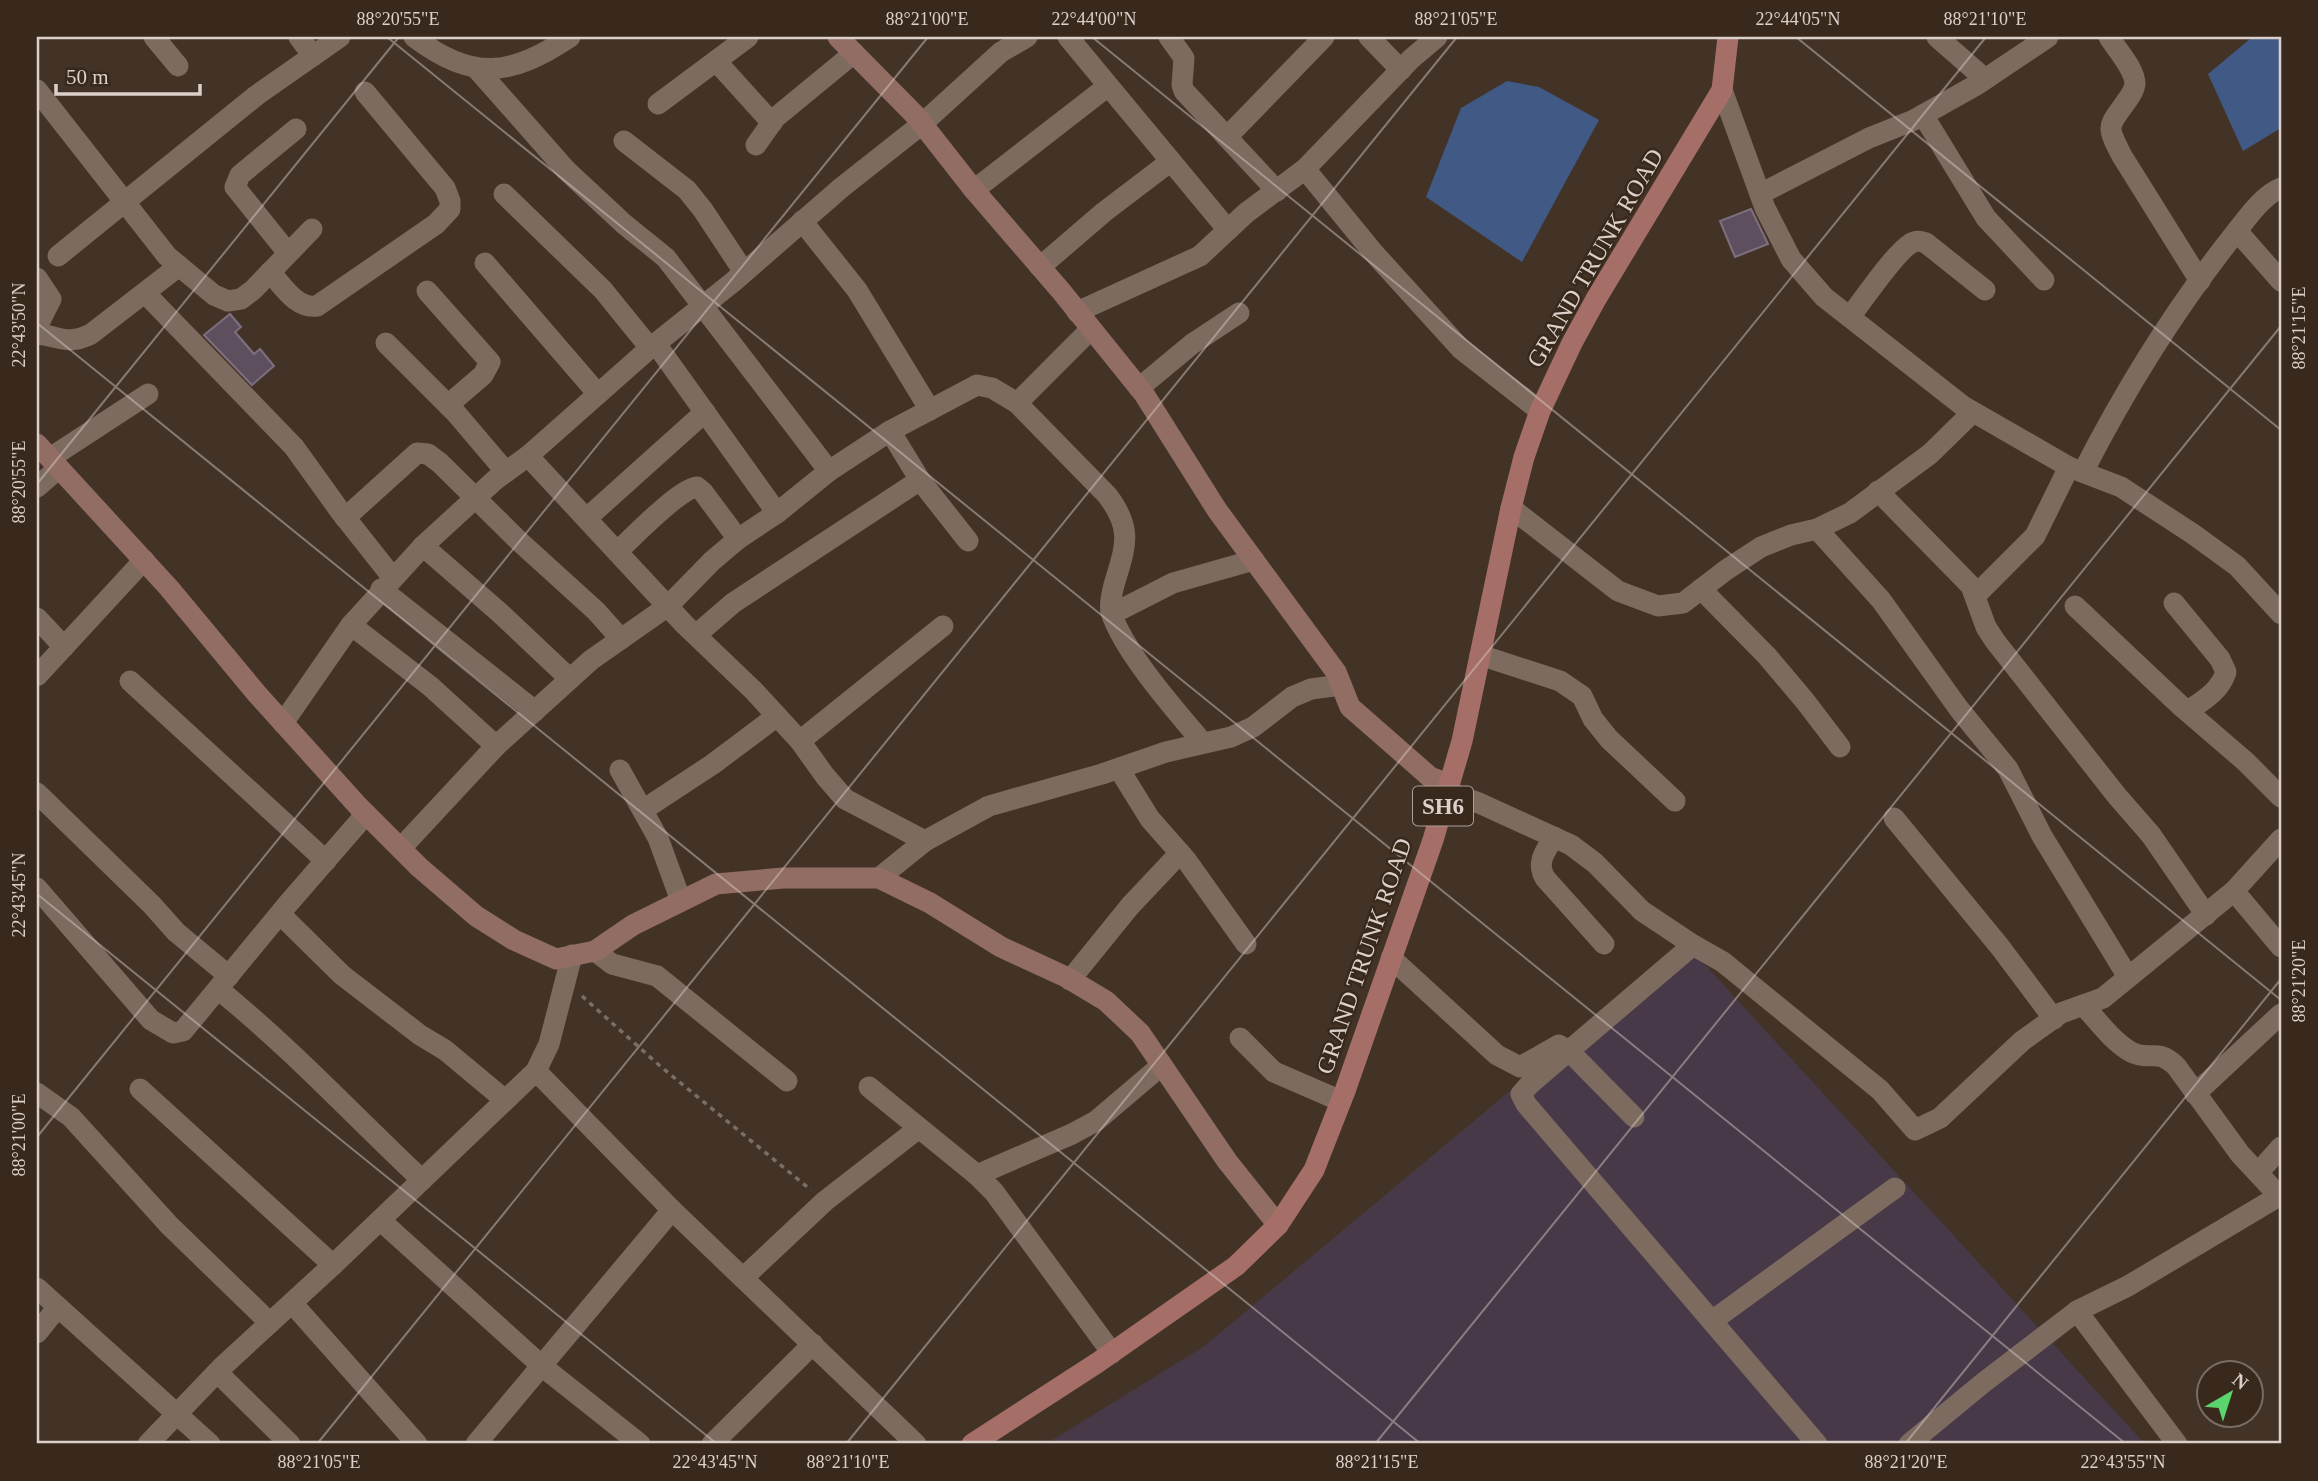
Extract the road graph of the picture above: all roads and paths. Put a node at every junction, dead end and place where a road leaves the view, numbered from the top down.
1 (154, 37) edge
2 (299, 37) edge
3 (340, 37) edge
4 (414, 37) edge
5 (570, 37) edge
6 (748, 37) edge
7 (838, 37) edge
8 (1027, 37) edge
9 (1068, 37) edge
10 (1169, 37) edge
11 (1324, 37) edge
12 (1369, 37) edge
13 (1437, 37) edge
14 (1728, 37) edge
15 (1937, 37) edge
16 (2048, 37) edge
17 (2109, 37) edge
18 (853, 52) junction
19 (313, 56) junction
20 (716, 61) junction
21 (178, 66) dead end
22 (477, 69) junction
23 (1401, 70) junction
24 (1985, 79) junction
25 (1108, 86) junction
26 (37, 90) edge
27 (1722, 90) junction
28 (365, 92) dead end
29 (658, 104) dead end
30 (1923, 115) junction
31 (772, 123) junction
32 (922, 124) junction
33 (296, 129) dead end
34 (1227, 138) junction
35 (625, 141) dead end
36 (756, 145) dead end
37 (1171, 161) junction
38 (1305, 169) junction
39 (2281, 188) edge
40 (974, 190) junction
41 (1277, 191) junction
42 (504, 194) dead end
43 (1760, 194) junction
44 (124, 202) junction
45 (802, 221) junction
46 (312, 229) dead end
47 (1228, 230) junction
48 (2237, 231) junction
49 (288, 253) junction
50 (58, 256) dead end
51 (485, 263) dead end
52 (178, 266) junction
53 (1040, 267) junction
54 (270, 272) junction
55 (744, 272) junction
56 (37, 278) edge
57 (2044, 280) dead end
58 (2200, 281) junction
59 (2281, 281) edge
60 (1985, 290) dead end
61 (427, 291) dead end
62 (145, 293) junction
63 (702, 307) junction
64 (1077, 312) junction
65 (1239, 313) dead end
66 (1850, 317) junction
67 (37, 327) edge
68 (1091, 329) junction
69 (37, 334) edge
70 (386, 343) dead end
71 (653, 346) junction
72 (1139, 388) junction
73 (148, 394) dead end
74 (598, 394) junction
75 (1017, 403) junction
76 (449, 405) junction
77 (930, 410) junction
78 (1541, 411) junction
79 (705, 412) junction
80 (1973, 412) junction
81 (890, 431) junction
82 (528, 456) junction
83 (48, 457) edge
84 (2076, 469) junction
85 (829, 471) junction
86 (506, 472) junction
87 (920, 480) junction
88 (37, 487) edge
89 (1878, 491) junction
90 (477, 498) junction
91 (1511, 508) junction
92 (777, 513) junction
93 (345, 518) junction
94 (587, 518) junction
95 (1818, 529) junction
96 (738, 539) junction
97 (968, 541) dead end
98 (423, 546) junction
99 (618, 551) junction
100 (144, 560) junction
101 (1254, 560) junction
102 (387, 584) junction
103 (1701, 589) junction
104 (1976, 595) junction
105 (2174, 603) dead end
106 (2076, 606) dead end
107 (668, 607) junction
108 (1112, 614) junction
109 (2281, 614) edge
110 (37, 618) edge
111 (351, 625) junction
112 (943, 626) dead end
113 (696, 635) junction
114 (621, 639) junction
115 (65, 647) junction
116 (1480, 654) junction
117 (37, 676) edge
118 (570, 679) junction
119 (131, 681) dead end
120 (1341, 685) junction
121 (535, 711) junction
122 (2188, 711) junction
123 (777, 716) junction
124 (284, 723) junction
125 (800, 741) junction
126 (1203, 743) junction
127 (496, 746) junction
128 (1840, 747) dead end
129 (1119, 769) junction
130 (620, 770) dead end
131 (1448, 788) junction
132 (37, 793) edge
133 (2281, 797) edge
134 (1675, 800) dead end
135 (643, 810) junction
136 (366, 814) junction
137 (1894, 818) dead end
138 (1554, 837) junction
139 (2281, 839) edge
140 (925, 841) junction
141 (401, 848) junction
142 (1180, 853) junction
143 (326, 861) junction
144 (880, 878) junction
145 (37, 888) edge
146 (2234, 891) junction
147 (681, 901) junction
148 (279, 914) junction
149 (2206, 915) junction
150 (1246, 944) dead end
151 (1604, 944) dead end
152 (1693, 945) junction
153 (2281, 947) edge
154 (595, 951) junction
155 (572, 956) junction
156 (1391, 958) junction
157 (2129, 977) junction
158 (565, 980) junction
159 (1070, 980) junction
160 (224, 983) junction
161 (2083, 1005) junction
162 (2281, 1014) edge
163 (2054, 1019) junction
164 (1240, 1038) dead end
165 (1570, 1052) junction
166 (1162, 1065) junction
167 (536, 1071) junction
168 (787, 1081) dead end
169 (869, 1087) dead end
170 (140, 1089) dead end
171 (37, 1093) edge
172 (2195, 1094) junction
173 (505, 1100) junction
174 (1341, 1101) junction
175 (1634, 1117) dead end
176 (919, 1128) junction
177 (2281, 1147) edge
178 (2258, 1173) junction
179 (977, 1175) junction
180 (422, 1180) junction
181 (1895, 1188) dead end
182 (2280, 1197) edge
183 (825, 1201) junction
184 (672, 1210) junction
185 (380, 1220) junction
186 (1279, 1225) junction
187 (333, 1265) junction
188 (743, 1278) junction
189 (37, 1287) edge
190 (292, 1303) junction
191 (57, 1308) junction
192 (2077, 1311) junction
193 (1712, 1321) junction
194 (270, 1323) junction
195 (37, 1333) edge
196 (813, 1344) junction
197 (1112, 1353) junction
198 (542, 1367) junction
199 (218, 1372) junction
200 (178, 1414) junction
201 (148, 1444) edge
202 (210, 1444) edge
203 (290, 1444) edge
204 (417, 1444) edge
205 (476, 1444) edge
206 (640, 1444) edge
207 (712, 1444) edge
208 (916, 1444) edge
209 (972, 1444) edge
210 (1817, 1444) edge
211 (1909, 1444) edge
212 (2177, 1444) edge

1 - 21 street
2 - 19 street
3 - 19 street
4 - 22 street
5 - 22 street
6 - 20 street
7 - 18 street
8 - 32 street
9 - 25 street
10 - 34 street
11 - 34 street
12 - 23 street
13 - 23 street
14 - 27 main road, GRAND TRUNK ROAD / SH6
15 - 24 street
16 - 24 street
17 - 58 street
18 - 31 street
18 - 32 street
19 - 44 street
20 - 29 street
20 - 31 street
22 - 63 street
23 - 38 street
24 - 30 street
25 - 37 street
25 - 40 street
26 - 44 street
27 - 43 street
27 - 78 main road, GRAND TRUNK ROAD / SH6
28 - 54 street
30 - 43 street
30 - 57 street
31 - 36 street
32 - 40 street
32 - 45 street
33 - 49 street
34 - 41 street
35 - 55 street
37 - 47 street
37 - 53 street
38 - 41 street
38 - 78 street
39 - 48 street
40 - 53 street
41 - 47 street
42 - 71 street
43 - 66 street
44 - 50 street
44 - 52 street
45 - 55 street
45 - 77 street
46 - 49 street
47 - 64 street
48 - 58 street
48 - 59 street
49 - 54 street
51 - 74 street
52 - 54 street
52 - 62 street
53 - 64 street
55 - 63 street
56 - 67 street
58 - 84 street
60 - 66 street
61 - 76 street
62 - 69 street
62 - 93 street
63 - 71 street
63 - 85 street
64 - 68 street
65 - 72 street
66 - 80 street
68 - 72 street
68 - 75 street
70 - 76 street
71 - 74 street
71 - 79 street
72 - 101 street
73 - 83 street
74 - 82 street
75 - 77 street
75 - 108 street
76 - 86 street
77 - 81 street
78 - 91 main road, GRAND TRUNK ROAD / SH6
79 - 92 street
79 - 94 street
80 - 84 street
80 - 89 street
81 - 85 street
81 - 87 street
82 - 86 street
82 - 94 street
83 - 88 street
83 - 100 street
84 - 104 street
84 - 109 street
85 - 92 street
86 - 90 street
87 - 97 street
87 - 113 street
89 - 95 street
89 - 104 street
90 - 93 street
90 - 98 street
90 - 114 street
91 - 103 street
91 - 116 main road, GRAND TRUNK ROAD / SH6
92 - 96 street
93 - 102 street
94 - 99 street
95 - 103 street
95 - 157 street
96 - 99 street
96 - 107 street
98 - 102 street
98 - 118 street
99 - 107 street
100 - 115 street
100 - 124 street
101 - 108 street
101 - 120 street
102 - 111 street
102 - 121 street
103 - 128 street
104 - 149 street
105 - 122 street
106 - 122 street
107 - 113 street
107 - 114 street
108 - 126 street
110 - 115 street
111 - 124 street
111 - 127 street
112 - 125 street
113 - 123 street
114 - 118 street
115 - 117 street
116 - 131 main road, GRAND TRUNK ROAD / SH6
116 - 134 street
118 - 121 street
119 - 143 street
120 - 126 street
120 - 131 street
121 - 127 street
122 - 133 street
123 - 125 street
123 - 135 street
124 - 136 street
125 - 140 street
126 - 129 street
127 - 141 street
129 - 140 street
129 - 142 street
130 - 135 street
131 - 138 street
131 - 156 main road, GRAND TRUNK ROAD / SH6
132 - 160 street
135 - 147 street
136 - 141 street
136 - 143 street
137 - 163 street
138 - 151 street
138 - 152 street
139 - 146 street
140 - 144 street
141 - 155 street
142 - 150 street
142 - 159 street
143 - 148 street
144 - 147 street
144 - 159 street
145 - 160 street
146 - 149 street
146 - 153 street
147 - 154 street
148 - 160 street
148 - 173 street
149 - 157 street
152 - 163 street
152 - 165 street
154 - 155 street
154 - 168 street
155 - 158 street
156 - 165 street
156 - 174 main road, GRAND TRUNK ROAD / SH6
157 - 161 street
158 - 167 street
158 - 183 path
159 - 166 street
160 - 180 street
161 - 163 street
161 - 172 street
162 - 172 street
164 - 174 street
165 - 175 street
165 - 193 street
166 - 179 street
166 - 186 street
167 - 173 street
167 - 184 street
169 - 176 street
170 - 187 street
171 - 194 street
172 - 178 street
173 - 180 street
174 - 186 main road, GRAND TRUNK ROAD / SH6
176 - 179 street
176 - 183 street
177 - 178 street
178 - 182 street
179 - 197 street
180 - 185 street
181 - 193 street
182 - 192 street
183 - 188 street
184 - 188 street
184 - 198 street
185 - 187 street
185 - 198 street
186 - 197 main road, GRAND TRUNK ROAD / SH6
187 - 190 street
188 - 196 street
189 - 191 street
190 - 194 street
190 - 204 street
191 - 195 street
191 - 200 street
192 - 211 street
192 - 212 street
193 - 210 street
194 - 199 street
196 - 207 street
196 - 208 street
197 - 209 main road, GRAND TRUNK ROAD / SH6
198 - 205 street
198 - 206 street
199 - 200 street
199 - 203 street
200 - 201 street
200 - 202 street

